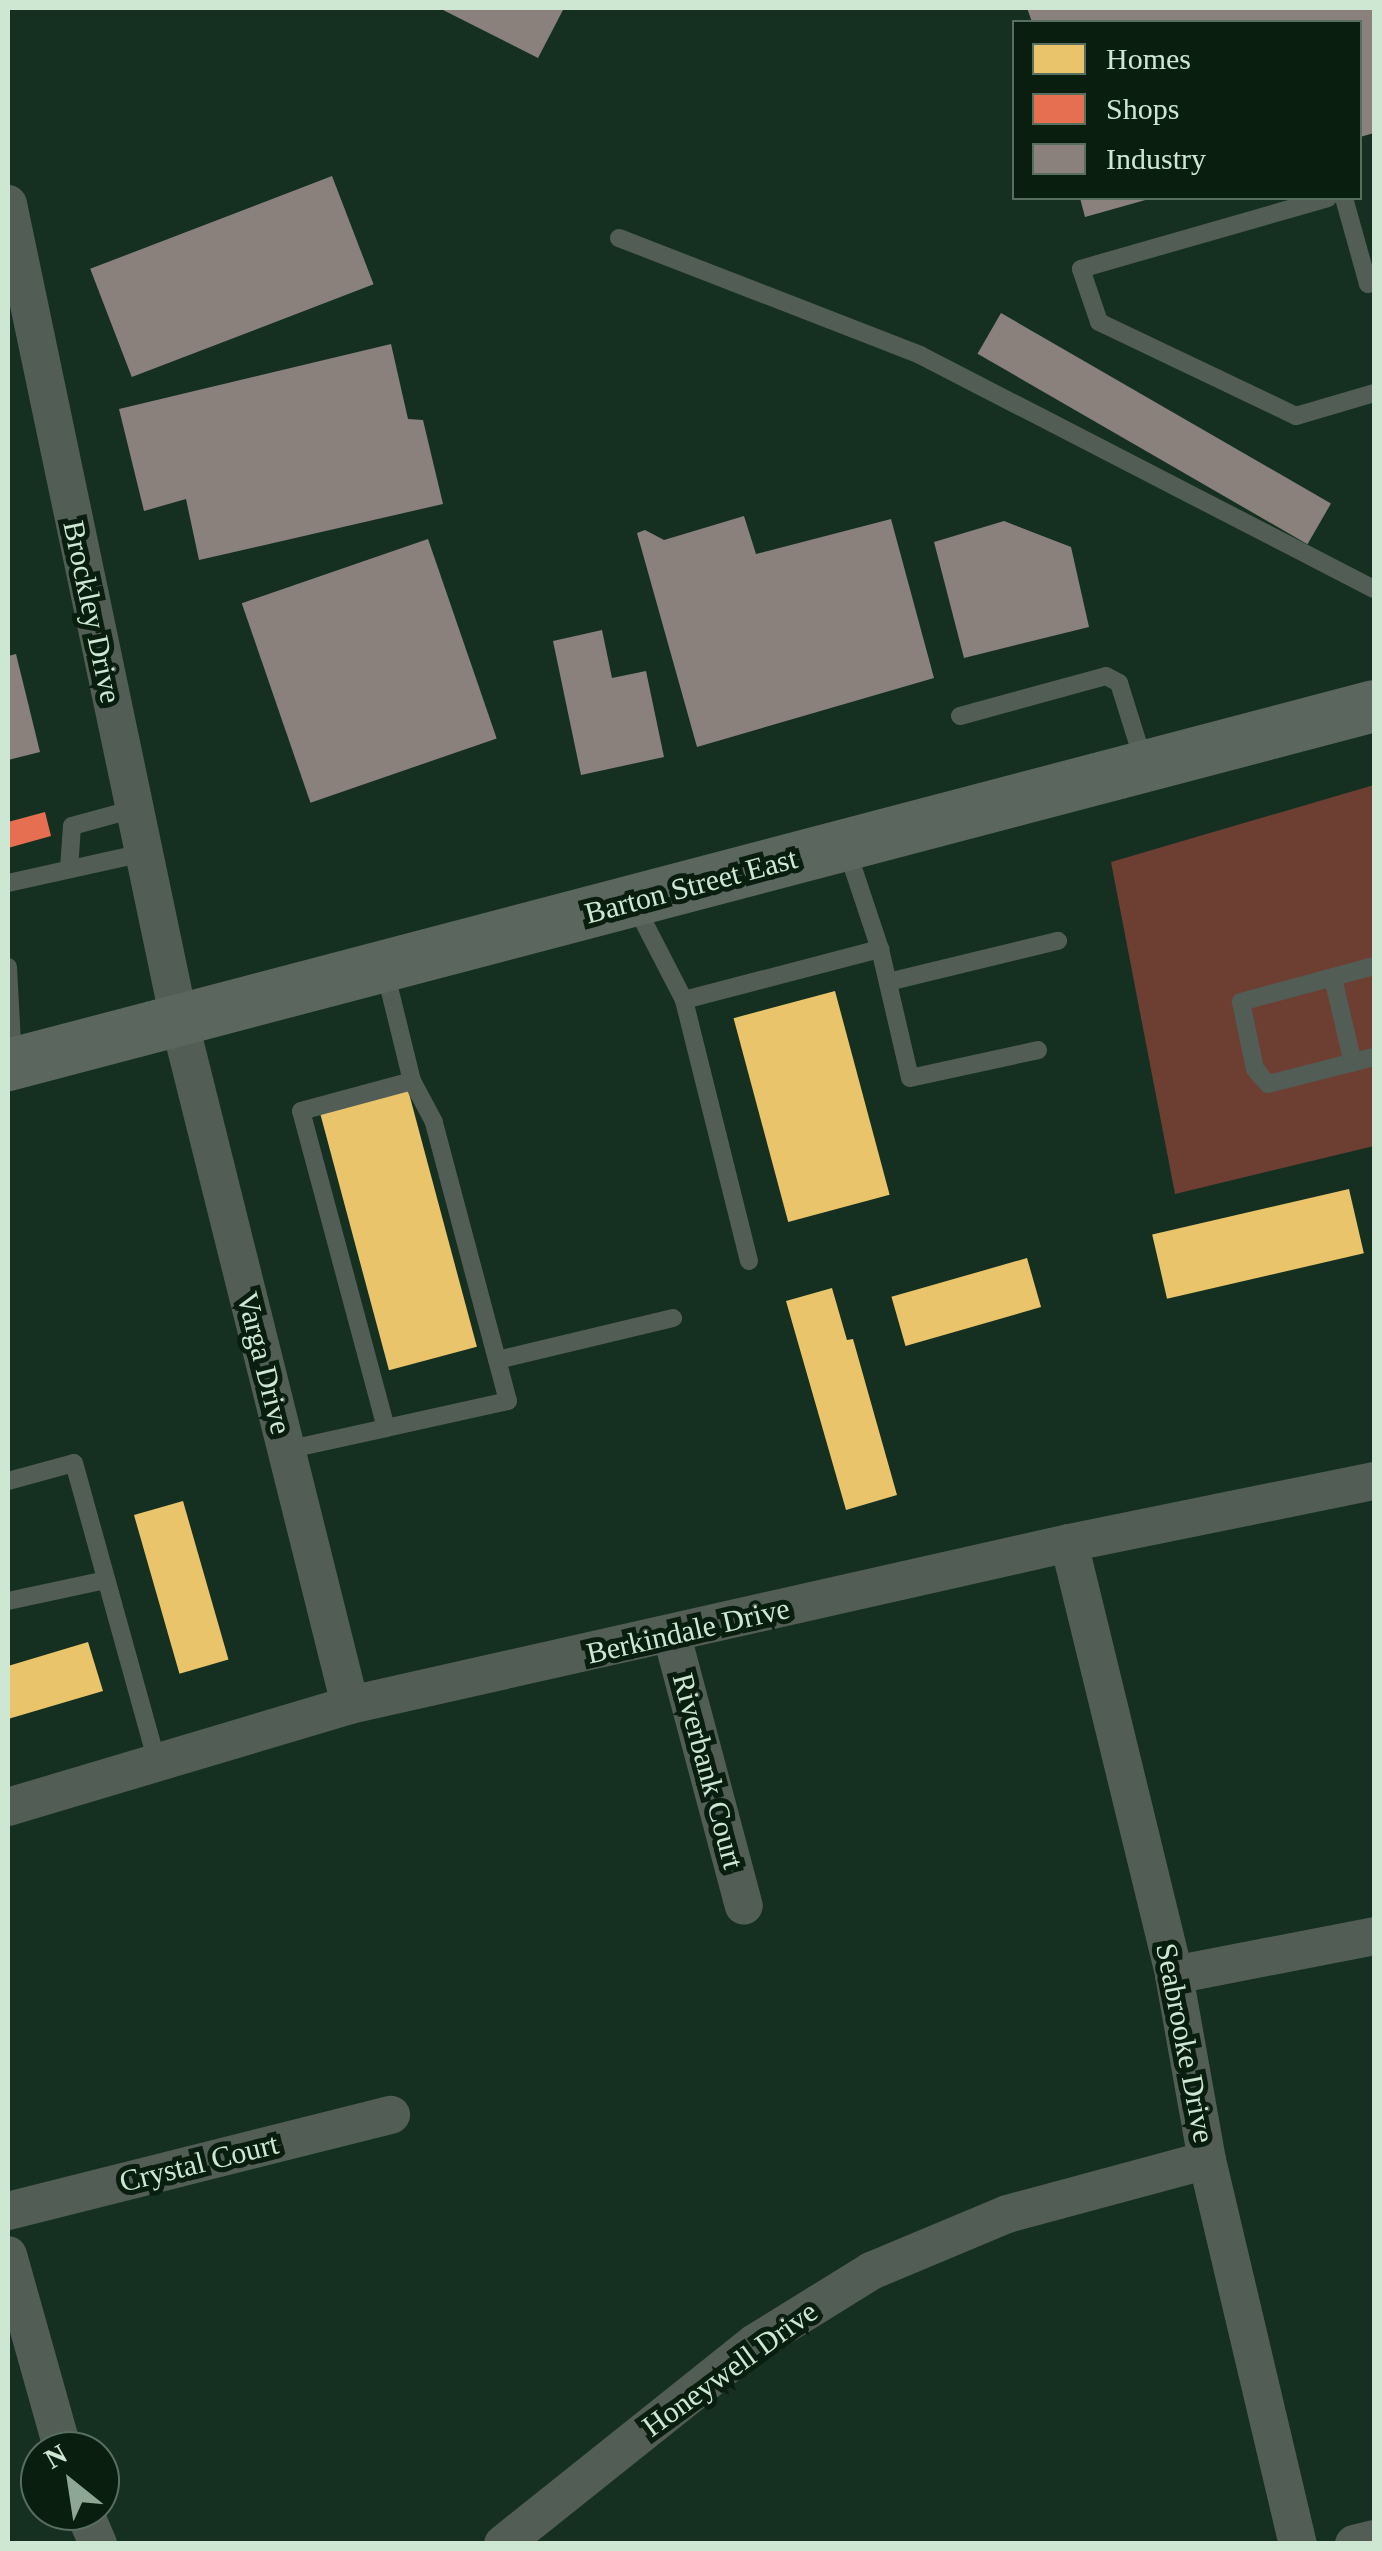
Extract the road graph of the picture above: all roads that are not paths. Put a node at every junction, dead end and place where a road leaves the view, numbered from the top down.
1 (1321, 200) edge
2 (1345, 200) edge
3 (8, 204) edge
4 (619, 238) dead end
5 (1374, 282) edge
6 (1374, 394) edge
7 (1374, 589) edge
8 (1374, 706) edge
9 (960, 716) dead end
10 (1145, 766) junction
11 (134, 810) junction
12 (846, 845) junction
13 (143, 853) junction
14 (69, 869) junction
15 (8, 883) edge
16 (633, 901) junction
17 (1058, 942) dead end
18 (880, 949) junction
19 (384, 966) junction
20 (1374, 966) edge
21 (8, 969) edge
22 (1333, 978) junction
23 (888, 982) junction
24 (684, 1000) junction
25 (178, 1020) junction
26 (1038, 1050) dead end
27 (1374, 1057) edge
28 (1353, 1063) junction
29 (10, 1064) edge
30 (412, 1081) junction
31 (749, 1262) dead end
32 (673, 1318) dead end
33 (497, 1360) junction
34 (386, 1428) junction
35 (286, 1450) junction
36 (8, 1481) edge
37 (1374, 1481) edge
38 (1069, 1543) junction
39 (106, 1580) junction
40 (8, 1601) edge
41 (672, 1636) junction
42 (350, 1705) junction
43 (157, 1762) junction
44 (8, 1807) edge
45 (744, 1906) dead end
46 (1374, 1936) edge
47 (1174, 1975) junction
48 (390, 2115) dead end
49 (1207, 2160) junction
50 (8, 2212) edge
51 (8, 2255) edge
52 (57, 2431) edge
53 (1374, 2539) edge
54 (503, 2544) edge
55 (1298, 2544) edge
56 (1354, 2544) edge

1 - 6 lane
2 - 5 lane
3 - 11 street, Brockley Drive
4 - 7 lane
8 - 10 main road, Barton Street East
9 - 10 lane
10 - 12 main road, Barton Street East
11 - 13 street, Brockley Drive
11 - 14 lane
12 - 16 main road, Barton Street East
12 - 18 lane
13 - 14 lane
13 - 25 street, Brockley Drive
14 - 15 lane
16 - 19 main road, Barton Street East
16 - 24 lane
17 - 23 lane
18 - 23 lane
18 - 24 lane
19 - 25 main road, Barton Street East
19 - 30 lane
20 - 22 lane
21 - 29 lane
22 - 28 lane
22 - 28 lane
23 - 26 lane
24 - 31 lane
25 - 29 main road, Barton Street East
25 - 35 street, Varga Drive
27 - 28 lane
30 - 33 lane
30 - 34 lane
32 - 33 lane
33 - 34 lane
34 - 35 lane
35 - 42 street, Varga Drive
36 - 39 lane
37 - 38 street, Berkindale Drive
38 - 41 street, Berkindale Drive
38 - 47 street, Seabrooke Drive
39 - 40 lane
39 - 43 lane
41 - 42 street, Berkindale Drive
41 - 45 street, Riverbank Court
42 - 43 street, Berkindale Drive
43 - 44 street, Berkindale Drive
46 - 47 street
47 - 49 street, Seabrooke Drive
48 - 50 street, Crystal Court
49 - 54 street, Honeywell Drive
49 - 55 street, Seabrooke Drive
51 - 52 street
53 - 56 street

